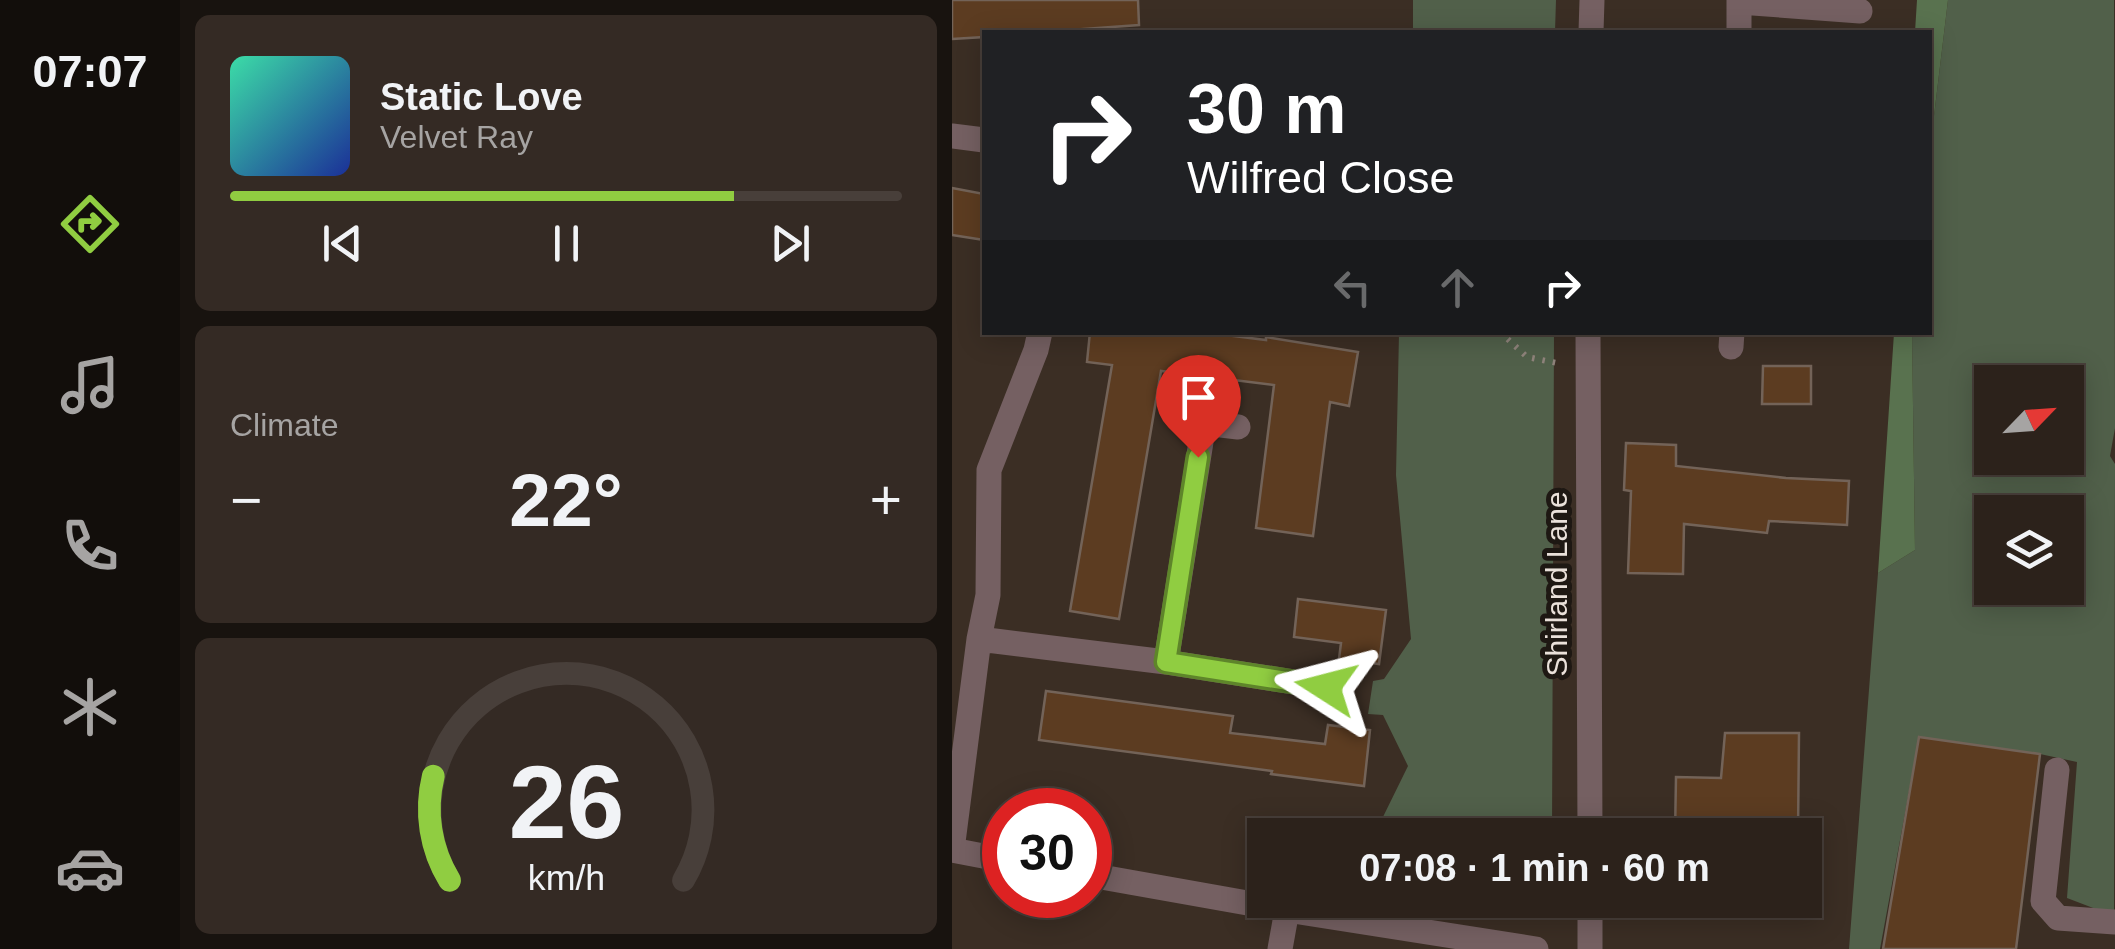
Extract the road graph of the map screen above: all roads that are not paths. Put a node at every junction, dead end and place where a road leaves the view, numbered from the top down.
1 (1592, 0) edge
2 (1739, 1) edge
3 (1860, 11) dead end
4 (1591, 30) edge
5 (1740, 30) edge
6 (952, 136) edge
7 (982, 140) edge
8 (1039, 335) edge
9 (1588, 335) edge
10 (1238, 426) dead end
11 (979, 639) junction
12 (1166, 662) junction
13 (1326, 687) dead end
14 (2057, 770) dead end
15 (1590, 818) edge
16 (952, 850) edge
17 (982, 856) edge
18 (1112, 879) edge
19 (1247, 903) edge
20 (1286, 918) edge
21 (1338, 918) edge
22 (1590, 918) edge
23 (2114, 922) edge
24 (1280, 949) edge
25 (1536, 949) edge
26 (1590, 949) edge

1 - 4 street
2 - 3 street
2 - 5 street
6 - 7 street
8 - 11 street
9 - 15 street, Shirland Lane
10 - 12 street
11 - 12 street
11 - 16 street
12 - 13 street
14 - 23 street
16 - 17 street
18 - 19 street
20 - 24 street
21 - 25 street
22 - 26 street

